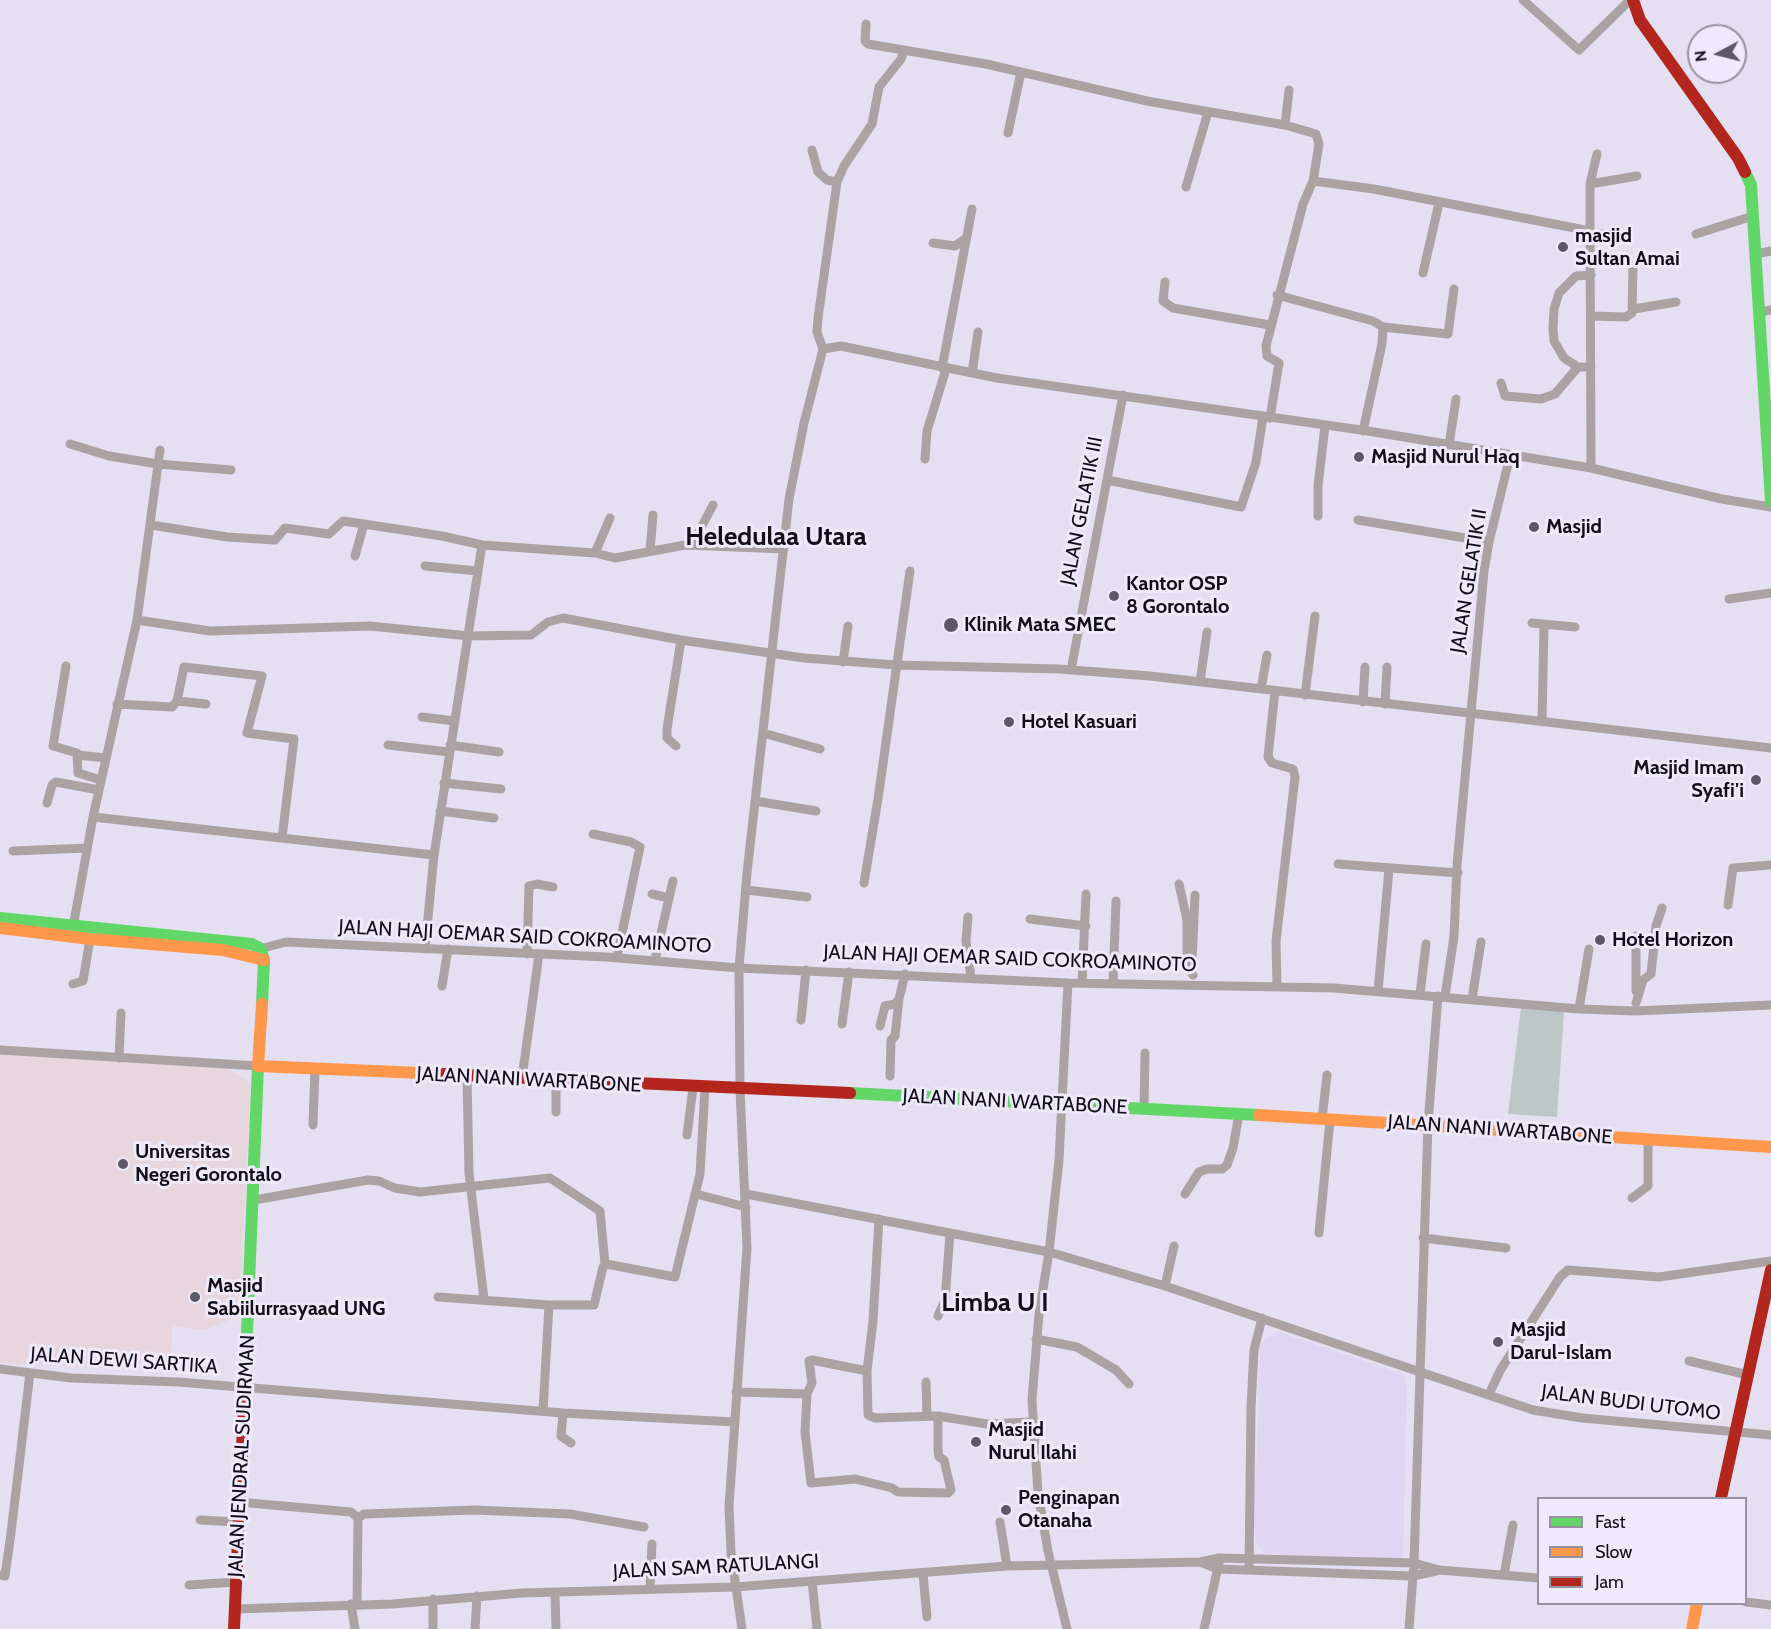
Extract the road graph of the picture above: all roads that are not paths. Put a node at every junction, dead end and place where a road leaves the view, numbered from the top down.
1 (1522, 0) edge
2 (1631, 0) edge
3 (866, 31) dead end
4 (903, 51) junction
5 (1021, 72) junction
6 (1289, 90) dead end
7 (1208, 112) junction
8 (1285, 125) junction
9 (1008, 133) dead end
10 (812, 150) dead end
11 (1596, 157) dead end
12 (1637, 176) dead end
13 (1313, 181) junction
14 (837, 182) junction
15 (1590, 184) junction
16 (1186, 187) dead end
17 (1439, 203) junction
18 (972, 209) dead end
19 (1753, 216) junction
20 (1613, 232) dead end
21 (1590, 233) junction
22 (1696, 234) dead end
23 (965, 239) junction
24 (933, 243) dead end
25 (1771, 251) edge
26 (1756, 254) junction
27 (1633, 266) dead end
28 (1423, 273) dead end
29 (1591, 275) junction
30 (1165, 282) dead end
31 (1454, 289) dead end
32 (1277, 295) junction
33 (1676, 302) dead end
34 (1634, 309) junction
35 (1771, 310) edge
36 (1758, 313) junction
37 (1591, 316) junction
38 (1270, 325) junction
39 (1383, 327) junction
40 (978, 332) dead end
41 (823, 349) junction
42 (1578, 367) junction
43 (1591, 367) junction
44 (944, 368) junction
45 (972, 373) junction
46 (1501, 383) dead end
47 (1767, 393) edge
48 (1123, 395) junction
49 (1456, 399) dead end
50 (1266, 418) junction
51 (1325, 426) junction
52 (1363, 431) junction
53 (70, 444) dead end
54 (1449, 446) junction
55 (160, 450) dead end
56 (1510, 456) junction
57 (925, 459) dead end
58 (158, 464) junction
59 (1591, 468) junction
60 (231, 470) dead end
61 (1107, 480) junction
62 (1771, 501) edge
63 (713, 505) dead end
64 (1771, 507) edge
65 (653, 515) dead end
66 (1318, 516) dead end
67 (610, 518) dead end
68 (1358, 520) dead end
69 (364, 524) junction
70 (151, 525) junction
71 (1488, 542) junction
72 (482, 545) junction
73 (692, 545) junction
74 (784, 549) junction
75 (650, 551) junction
76 (595, 553) junction
77 (355, 556) dead end
78 (425, 566) dead end
79 (478, 571) junction
80 (910, 571) dead end
81 (1771, 593) edge
82 (1730, 599) dead end
83 (1315, 616) dead end
84 (137, 620) junction
85 (1532, 623) dead end
86 (1544, 625) junction
87 (848, 626) dead end
88 (1575, 627) dead end
89 (1207, 632) dead end
90 (469, 636) junction
91 (681, 640) junction
92 (774, 654) junction
93 (1267, 655) dead end
94 (843, 662) junction
95 (896, 665) junction
96 (66, 666) dead end
97 (1387, 666) dead end
98 (1365, 667) dead end
99 (1071, 670) junction
100 (1200, 682) junction
101 (1261, 689) junction
102 (1275, 691) junction
103 (1305, 694) junction
104 (177, 701) junction
105 (1363, 702) junction
106 (117, 704) junction
107 (1385, 704) junction
108 (206, 705) dead end
109 (1472, 713) junction
110 (422, 717) dead end
111 (454, 721) junction
112 (1542, 722) junction
113 (763, 733) junction
114 (388, 745) dead end
115 (676, 746) dead end
116 (449, 748) junction
117 (820, 748) dead end
118 (1771, 748) edge
119 (499, 752) dead end
120 (77, 755) junction
121 (106, 758) junction
122 (444, 783) junction
123 (100, 785) junction
124 (501, 789) dead end
125 (755, 801) junction
126 (47, 803) dead end
127 (440, 811) junction
128 (816, 811) dead end
129 (93, 817) junction
130 (494, 818) dead end
131 (593, 834) dead end
132 (282, 838) junction
133 (87, 848) junction
134 (13, 851) dead end
135 (434, 855) junction
136 (1338, 864) dead end
137 (1771, 865) edge
138 (1389, 869) junction
139 (1458, 873) junction
140 (673, 881) dead end
141 (864, 883) dead end
142 (1179, 885) dead end
143 (553, 887) dead end
144 (746, 890) junction
145 (652, 894) dead end
146 (1086, 894) dead end
147 (1195, 895) dead end
148 (807, 897) dead end
149 (669, 898) junction
150 (1116, 901) dead end
151 (1728, 904) dead end
152 (1662, 908) dead end
153 (968, 917) dead end
154 (0, 918) edge
155 (1030, 919) dead end
156 (1086, 926) junction
157 (0, 928) edge
158 (66, 930) junction
159 (1636, 936) dead end
160 (90, 939) junction
161 (1481, 942) dead end
162 (1426, 944) dead end
163 (424, 949) junction
164 (448, 949) junction
165 (1589, 949) dead end
166 (258, 954) junction
167 (527, 954) junction
168 (539, 954) junction
169 (617, 957) junction
170 (655, 960) junction
171 (739, 968) junction
172 (806, 969) junction
173 (849, 972) junction
174 (905, 974) junction
175 (971, 977) junction
176 (1193, 980) junction
177 (1068, 983) junction
178 (1082, 983) junction
179 (1113, 983) junction
180 (73, 984) dead end
181 (442, 986) dead end
182 (1277, 987) junction
183 (1378, 991) junction
184 (1420, 994) junction
185 (1441, 996) junction
186 (899, 999) junction
187 (1472, 999) junction
188 (1771, 1005) edge
189 (1636, 1007) junction
190 (1579, 1009) junction
191 (121, 1012) dead end
192 (801, 1020) dead end
193 (842, 1024) dead end
194 (880, 1026) dead end
195 (0, 1050) edge
196 (1145, 1053) dead end
197 (119, 1059) junction
198 (258, 1066) junction
199 (315, 1069) junction
200 (1327, 1075) dead end
201 (467, 1076) junction
202 (890, 1076) dead end
203 (522, 1078) junction
204 (556, 1080) junction
205 (699, 1088) junction
206 (740, 1089) junction
207 (1062, 1102) junction
208 (1144, 1109) junction
209 (556, 1112) dead end
210 (1239, 1114) junction
211 (1326, 1120) junction
212 (1428, 1124) junction
213 (313, 1125) dead end
214 (687, 1135) dead end
215 (1647, 1140) junction
216 (1771, 1147) edge
217 (471, 1187) junction
218 (696, 1194) junction
219 (746, 1194) junction
220 (1185, 1194) dead end
221 (1632, 1198) dead end
222 (254, 1200) junction
223 (746, 1207) junction
224 (879, 1219) junction
225 (950, 1233) junction
226 (1319, 1233) dead end
227 (1423, 1238) junction
228 (1174, 1246) dead end
229 (1506, 1248) dead end
230 (1050, 1252) junction
231 (1771, 1261) edge
232 (604, 1264) junction
233 (1771, 1270) edge
234 (1165, 1286) junction
235 (438, 1297) dead end
236 (484, 1299) junction
237 (549, 1305) junction
238 (1768, 1313) edge
239 (938, 1316) dead end
240 (1262, 1318) junction
241 (1036, 1339) junction
242 (1689, 1361) dead end
243 (0, 1370) edge
244 (867, 1371) junction
245 (1419, 1371) junction
246 (30, 1373) junction
247 (1748, 1375) junction
248 (927, 1382) dead end
249 (1129, 1384) dead end
250 (245, 1389) junction
251 (736, 1392) junction
252 (807, 1394) junction
253 (1488, 1394) junction
254 (543, 1411) junction
255 (563, 1413) junction
256 (927, 1416) junction
257 (938, 1416) junction
258 (735, 1422) junction
259 (1032, 1422) junction
260 (1741, 1434) junction
261 (1771, 1435) edge
262 (571, 1443) dead end
263 (1721, 1497) edge
264 (1730, 1497) edge
265 (238, 1502) junction
266 (358, 1518) junction
267 (200, 1520) dead end
268 (237, 1522) junction
269 (1000, 1522) dead end
270 (1513, 1525) dead end
271 (644, 1527) dead end
272 (652, 1544) dead end
273 (1219, 1558) junction
274 (1250, 1558) junction
275 (1200, 1562) junction
276 (1414, 1563) junction
277 (1051, 1565) junction
278 (1007, 1566) junction
279 (1218, 1569) junction
280 (1250, 1570) junction
281 (1439, 1570) junction
282 (923, 1574) junction
283 (0, 1575) edge
284 (1413, 1575) junction
285 (1504, 1575) junction
286 (1537, 1578) edge
287 (812, 1581) junction
288 (236, 1582) junction
289 (189, 1585) dead end
290 (735, 1587) junction
291 (650, 1588) junction
292 (555, 1594) junction
293 (477, 1596) junction
294 (433, 1599) junction
295 (1747, 1602) edge
296 (354, 1605) junction
297 (1697, 1605) edge
298 (1706, 1605) edge
299 (1771, 1605) edge
300 (235, 1609) junction
301 (927, 1617) dead end
302 (234, 1629) edge
303 (355, 1629) edge
304 (432, 1629) edge
305 (475, 1629) edge
306 (556, 1629) edge
307 (742, 1629) edge
308 (817, 1629) edge
309 (1067, 1629) edge
310 (1204, 1629) edge
311 (1409, 1629) edge
312 (1692, 1629) edge
313 (1700, 1629) edge

1 - 2 street
2 - 19 main road
3 - 4 street
4 - 5 street
4 - 14 street
5 - 7 street
5 - 9 street
6 - 8 street
7 - 8 street
7 - 16 street
8 - 13 street
10 - 14 street
11 - 15 street
12 - 15 street
13 - 17 street
13 - 32 street
14 - 41 street
15 - 21 street
17 - 21 street
17 - 28 street
18 - 23 street
19 - 22 street
19 - 26 main road
20 - 21 street
21 - 29 street
23 - 24 street
23 - 44 street
25 - 26 street
26 - 36 main road
27 - 34 street
29 - 37 street
29 - 42 street
30 - 38 street
31 - 39 street
32 - 38 street
32 - 39 street
33 - 34 street
34 - 37 street
35 - 36 street
36 - 47 main road
37 - 43 street
38 - 50 street
39 - 52 street
40 - 45 street
41 - 44 street
41 - 74 street
42 - 43 street
42 - 46 street
43 - 59 street
44 - 45 street
44 - 57 street
45 - 48 street
47 - 62 main road
48 - 50 street
48 - 61 street, JALAN GELATIK III
49 - 54 street
50 - 51 street
50 - 61 street
51 - 52 street
51 - 66 street
52 - 54 street
53 - 58 street
54 - 56 street
55 - 58 street
56 - 59 street
56 - 71 street, JALAN GELATIK II
58 - 60 street
58 - 70 street
59 - 64 street
61 - 99 street, JALAN GELATIK III
63 - 73 street
65 - 75 street
67 - 76 street
68 - 71 street
69 - 70 street
69 - 72 street
69 - 77 street
70 - 84 street
71 - 109 street, JALAN GELATIK II
72 - 76 street
72 - 79 street
73 - 74 street
73 - 75 street
74 - 92 street
75 - 76 street
78 - 79 street
79 - 90 street
80 - 95 street
81 - 82 street
83 - 103 street
84 - 90 street
84 - 106 street
85 - 86 street
86 - 88 street
86 - 112 street
87 - 94 street
89 - 100 street
90 - 91 street
90 - 111 street
91 - 92 street
91 - 115 street
92 - 94 street
92 - 113 street
93 - 101 street
94 - 95 street
95 - 99 street
95 - 141 street
96 - 120 street
97 - 107 street
98 - 105 street
99 - 100 street
100 - 101 street
101 - 102 street
102 - 103 street
102 - 182 street
103 - 105 street
104 - 106 street
104 - 108 street
104 - 132 street
105 - 107 street
106 - 121 street
107 - 109 street
109 - 112 street
109 - 139 street, JALAN GELATIK II
110 - 111 street
111 - 116 street
112 - 118 street
113 - 117 street
113 - 125 street
114 - 116 street
116 - 119 street
116 - 122 street
120 - 121 street
120 - 123 street
121 - 123 street
122 - 124 street
122 - 127 street
123 - 126 street
123 - 129 street
125 - 128 street
125 - 144 street
127 - 130 street
127 - 135 street
129 - 132 street
129 - 133 street
131 - 169 street
132 - 135 street
133 - 134 street
133 - 158 street
135 - 163 street
136 - 138 street
137 - 151 street
138 - 139 street
138 - 183 street
139 - 185 street, JALAN GELATIK II
140 - 149 street
142 - 176 street
143 - 167 street
144 - 148 street
144 - 171 street
145 - 149 street
146 - 156 street
147 - 176 street
149 - 170 street
150 - 179 street
152 - 189 street
153 - 175 street
154 - 158 main road
155 - 156 street
156 - 178 street
157 - 158 main road
158 - 160 main road
158 - 166 main road
159 - 189 street
160 - 166 main road
160 - 180 street
161 - 187 street
162 - 184 street
163 - 164 street, JALAN HAJI OEMAR SAID COKROAMINOTO
163 - 166 street, JALAN HAJI OEMAR SAID COKROAMINOTO
164 - 167 street, JALAN HAJI OEMAR SAID COKROAMINOTO
164 - 181 street
165 - 190 street
166 - 198 main road, JALAN JENDRAL SUDIRMAN
167 - 168 street, JALAN HAJI OEMAR SAID COKROAMINOTO
168 - 169 street, JALAN HAJI OEMAR SAID COKROAMINOTO
168 - 203 street
169 - 170 street, JALAN HAJI OEMAR SAID COKROAMINOTO
170 - 171 street, JALAN HAJI OEMAR SAID COKROAMINOTO
171 - 172 street, JALAN HAJI OEMAR SAID COKROAMINOTO
171 - 206 street
172 - 173 street, JALAN HAJI OEMAR SAID COKROAMINOTO
172 - 192 street
173 - 174 street, JALAN HAJI OEMAR SAID COKROAMINOTO
173 - 193 street
174 - 175 street, JALAN HAJI OEMAR SAID COKROAMINOTO
174 - 186 street
175 - 177 street, JALAN HAJI OEMAR SAID COKROAMINOTO
176 - 179 street, JALAN HAJI OEMAR SAID COKROAMINOTO
176 - 182 street, JALAN HAJI OEMAR SAID COKROAMINOTO
177 - 178 street, JALAN HAJI OEMAR SAID COKROAMINOTO
177 - 207 street
178 - 179 street, JALAN HAJI OEMAR SAID COKROAMINOTO
182 - 183 street, JALAN HAJI OEMAR SAID COKROAMINOTO
183 - 184 street, JALAN HAJI OEMAR SAID COKROAMINOTO
184 - 185 street, JALAN HAJI OEMAR SAID COKROAMINOTO
185 - 187 street, JALAN HAJI OEMAR SAID COKROAMINOTO
185 - 212 street, JALAN GELATIK II
186 - 194 street
186 - 202 street
187 - 190 street, JALAN HAJI OEMAR SAID COKROAMINOTO
188 - 189 street, JALAN HAJI OEMAR SAID COKROAMINOTO
189 - 190 street, JALAN HAJI OEMAR SAID COKROAMINOTO
191 - 197 street
195 - 197 street
196 - 208 street
197 - 198 street
198 - 199 main road, JALAN NANI WARTABONE
198 - 222 main road, JALAN JENDRAL SUDIRMAN
199 - 201 main road, JALAN NANI WARTABONE
199 - 213 street
200 - 211 street
201 - 203 main road, JALAN NANI WARTABONE
201 - 217 street
203 - 204 main road, JALAN NANI WARTABONE
204 - 205 main road, JALAN NANI WARTABONE
204 - 209 street
205 - 206 main road, JALAN NANI WARTABONE
205 - 214 street
205 - 218 street
206 - 207 main road, JALAN NANI WARTABONE
206 - 219 street
207 - 208 main road, JALAN NANI WARTABONE
207 - 230 street
208 - 210 main road, JALAN NANI WARTABONE
210 - 211 main road, JALAN NANI WARTABONE
210 - 220 street
211 - 212 main road, JALAN NANI WARTABONE
211 - 226 street
212 - 215 main road, JALAN NANI WARTABONE
212 - 227 street, JALAN GELATIK II
215 - 216 main road, JALAN NANI WARTABONE
215 - 221 street
217 - 222 street
217 - 232 street
217 - 236 street
218 - 223 street
218 - 232 street
219 - 223 street
219 - 224 street, JALAN BUDI UTOMO
222 - 250 main road, JALAN JENDRAL SUDIRMAN
223 - 251 street
224 - 225 street, JALAN BUDI UTOMO
224 - 244 street
225 - 230 street, JALAN BUDI UTOMO
225 - 239 street
227 - 229 street
227 - 245 street, JALAN GELATIK II
228 - 234 street
230 - 234 street, JALAN BUDI UTOMO
230 - 241 street
231 - 253 street
232 - 237 street
233 - 238 main road
234 - 240 street, JALAN BUDI UTOMO
235 - 236 street
236 - 237 street
237 - 254 street
238 - 247 main road
238 - 260 main road
240 - 245 street, JALAN BUDI UTOMO
240 - 274 street
241 - 249 street
241 - 259 street
242 - 247 street
243 - 246 street, JALAN DEWI SARTIKA
244 - 252 street
244 - 256 street
245 - 253 street, JALAN BUDI UTOMO
245 - 276 street, JALAN GELATIK II
246 - 250 street, JALAN DEWI SARTIKA
246 - 283 street
247 - 260 main road
248 - 256 street
250 - 254 street, JALAN DEWI SARTIKA
250 - 265 main road, JALAN JENDRAL SUDIRMAN
251 - 252 street
251 - 258 street
252 - 257 street
253 - 260 street, JALAN BUDI UTOMO
254 - 255 street, JALAN DEWI SARTIKA
255 - 258 street, JALAN DEWI SARTIKA
255 - 262 street
256 - 257 street
257 - 259 street
258 - 290 street
259 - 277 street
260 - 261 street, JALAN BUDI UTOMO
260 - 263 main road
260 - 264 main road
265 - 266 street
265 - 268 main road, JALAN JENDRAL SUDIRMAN
266 - 271 street
266 - 296 street
267 - 268 street
268 - 288 main road, JALAN JENDRAL SUDIRMAN
269 - 278 street
270 - 285 street
272 - 291 street
273 - 274 street, JALAN SAM RATULANGI
273 - 275 street, JALAN SAM RATULANGI
273 - 279 street
274 - 276 street, JALAN SAM RATULANGI
274 - 280 street
275 - 277 street, JALAN SAM RATULANGI
275 - 279 street, JALAN SAM RATULANGI
276 - 281 street, JALAN SAM RATULANGI
276 - 284 street, JALAN GELATIK II
277 - 278 street, JALAN SAM RATULANGI
277 - 309 street
278 - 282 street, JALAN SAM RATULANGI
279 - 280 street, JALAN SAM RATULANGI
279 - 310 street
280 - 284 street, JALAN SAM RATULANGI
281 - 284 street, JALAN SAM RATULANGI
281 - 285 street, JALAN SAM RATULANGI
282 - 287 street, JALAN SAM RATULANGI
282 - 301 street
284 - 311 street, JALAN GELATIK II
285 - 286 street, JALAN SAM RATULANGI
287 - 290 street, JALAN SAM RATULANGI
287 - 308 street
288 - 289 street
288 - 300 main road, JALAN JENDRAL SUDIRMAN
290 - 291 street, JALAN SAM RATULANGI
290 - 307 street
291 - 292 street, JALAN SAM RATULANGI
292 - 293 street, JALAN SAM RATULANGI
292 - 306 street
293 - 294 street, JALAN SAM RATULANGI
293 - 305 street
294 - 296 street, JALAN SAM RATULANGI
294 - 304 street
295 - 299 street
296 - 300 street, JALAN SAM RATULANGI
296 - 303 street
297 - 312 main road
298 - 313 main road
300 - 302 main road, JALAN JENDRAL SUDIRMAN

